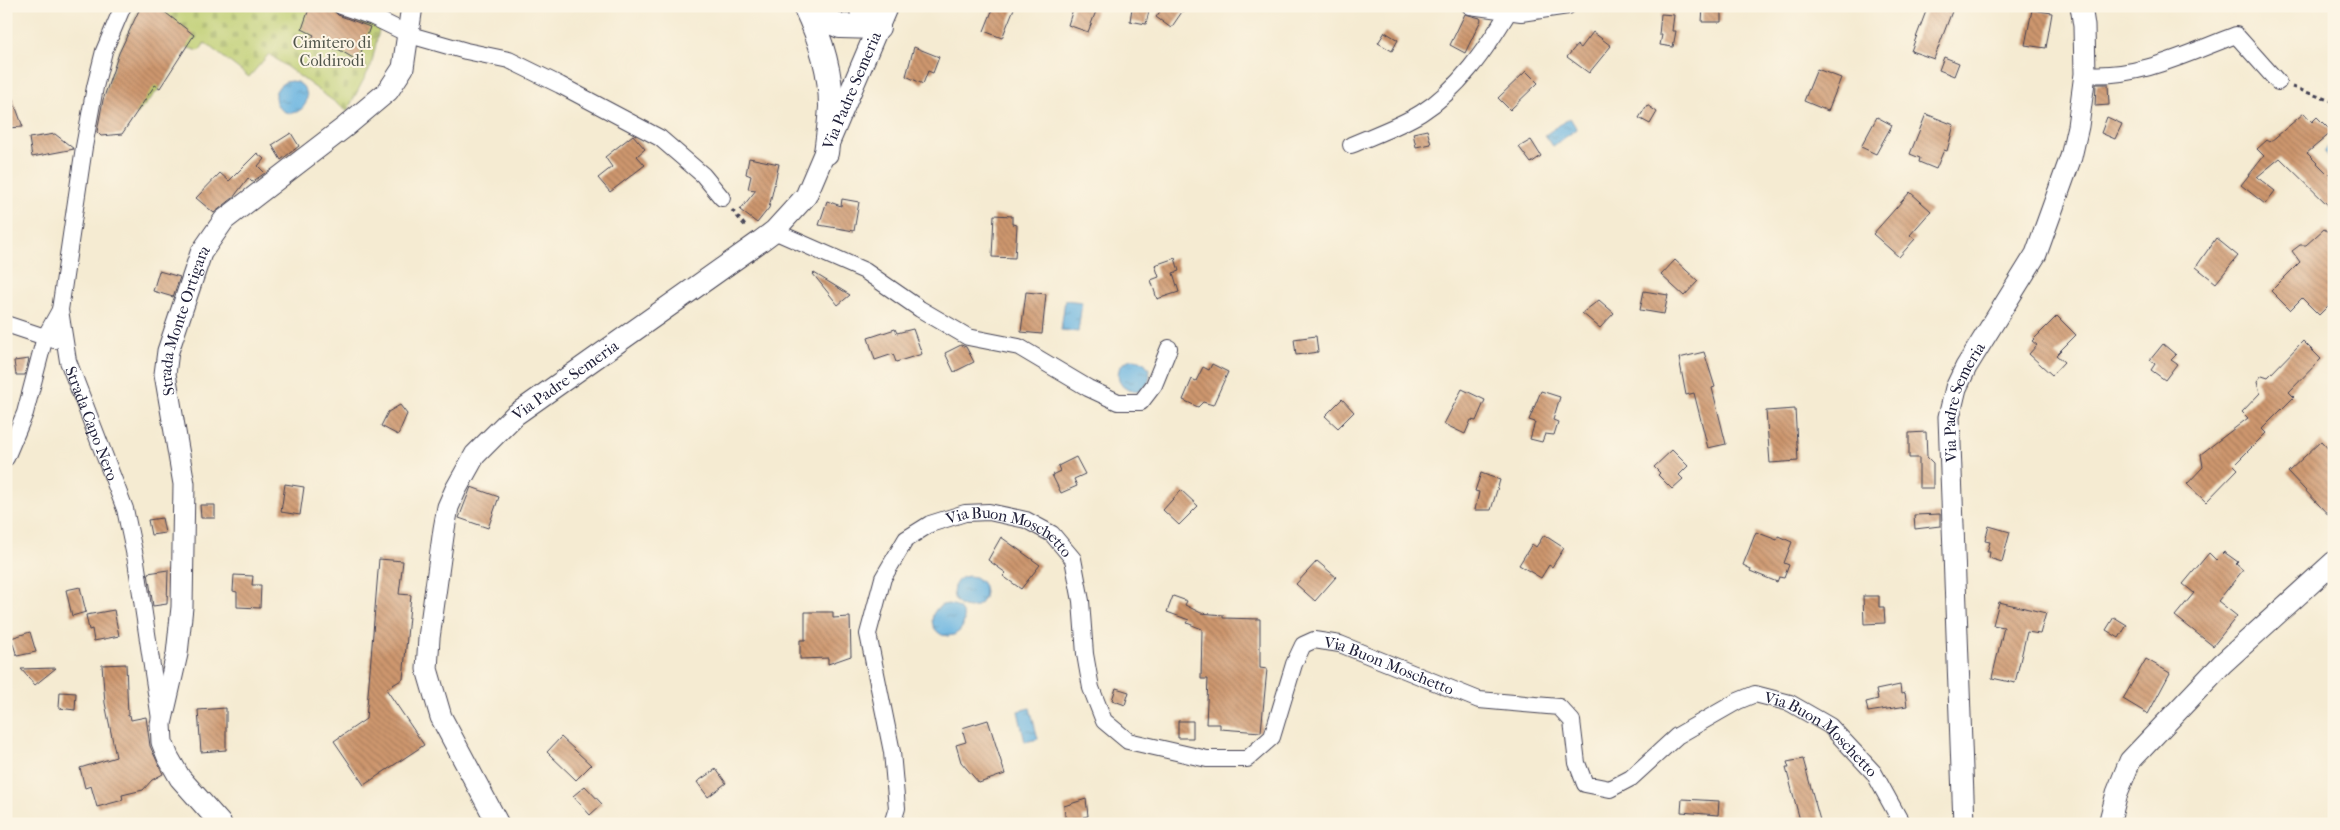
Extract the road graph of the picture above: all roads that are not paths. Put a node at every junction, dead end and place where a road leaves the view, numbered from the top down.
1 (124, 6) edge
2 (341, 6) edge
3 (412, 6) edge
4 (860, 6) edge
5 (1470, 6) edge
6 (1568, 6) edge
7 (2080, 6) edge
8 (807, 9) edge
9 (1509, 12) junction
10 (883, 16) edge
11 (410, 34) junction
12 (2085, 74) junction
13 (2278, 82) road end
14 (1351, 146) dead end
15 (826, 153) junction
16 (722, 198) road end
17 (766, 237) junction
18 (60, 310) junction
19 (6, 324) edge
20 (45, 337) junction
21 (65, 343) junction
22 (1169, 348) dead end
23 (6, 458) edge
24 (2334, 562) edge
25 (161, 724) junction
26 (221, 824) edge
27 (498, 824) edge
28 (892, 824) edge
29 (1902, 824) edge
30 (1964, 824) edge
31 (2109, 824) edge

1 - 18 street, Strada Capo Nero
2 - 11 street
3 - 11 main road, Strada Monte Ortigara
4 - 10 highway
5 - 9 street
6 - 9 street
7 - 12 main road, Via Padre Semeria
8 - 10 highway
8 - 15 highway
9 - 14 street
10 - 15 main road, Via Padre Semeria
11 - 16 street
11 - 25 main road, Strada Monte Ortigara
12 - 13 street
12 - 30 main road, Via Padre Semeria
15 - 17 main road, Via Padre Semeria
17 - 22 street
17 - 27 main road, Via Padre Semeria
18 - 20 street
18 - 21 street, Strada Capo Nero
19 - 20 street
20 - 21 street
20 - 23 street
21 - 25 street, Strada Capo Nero
24 - 31 main road
25 - 26 main road, Strada Capo Nero
28 - 29 street, Via Buon Moschetto

